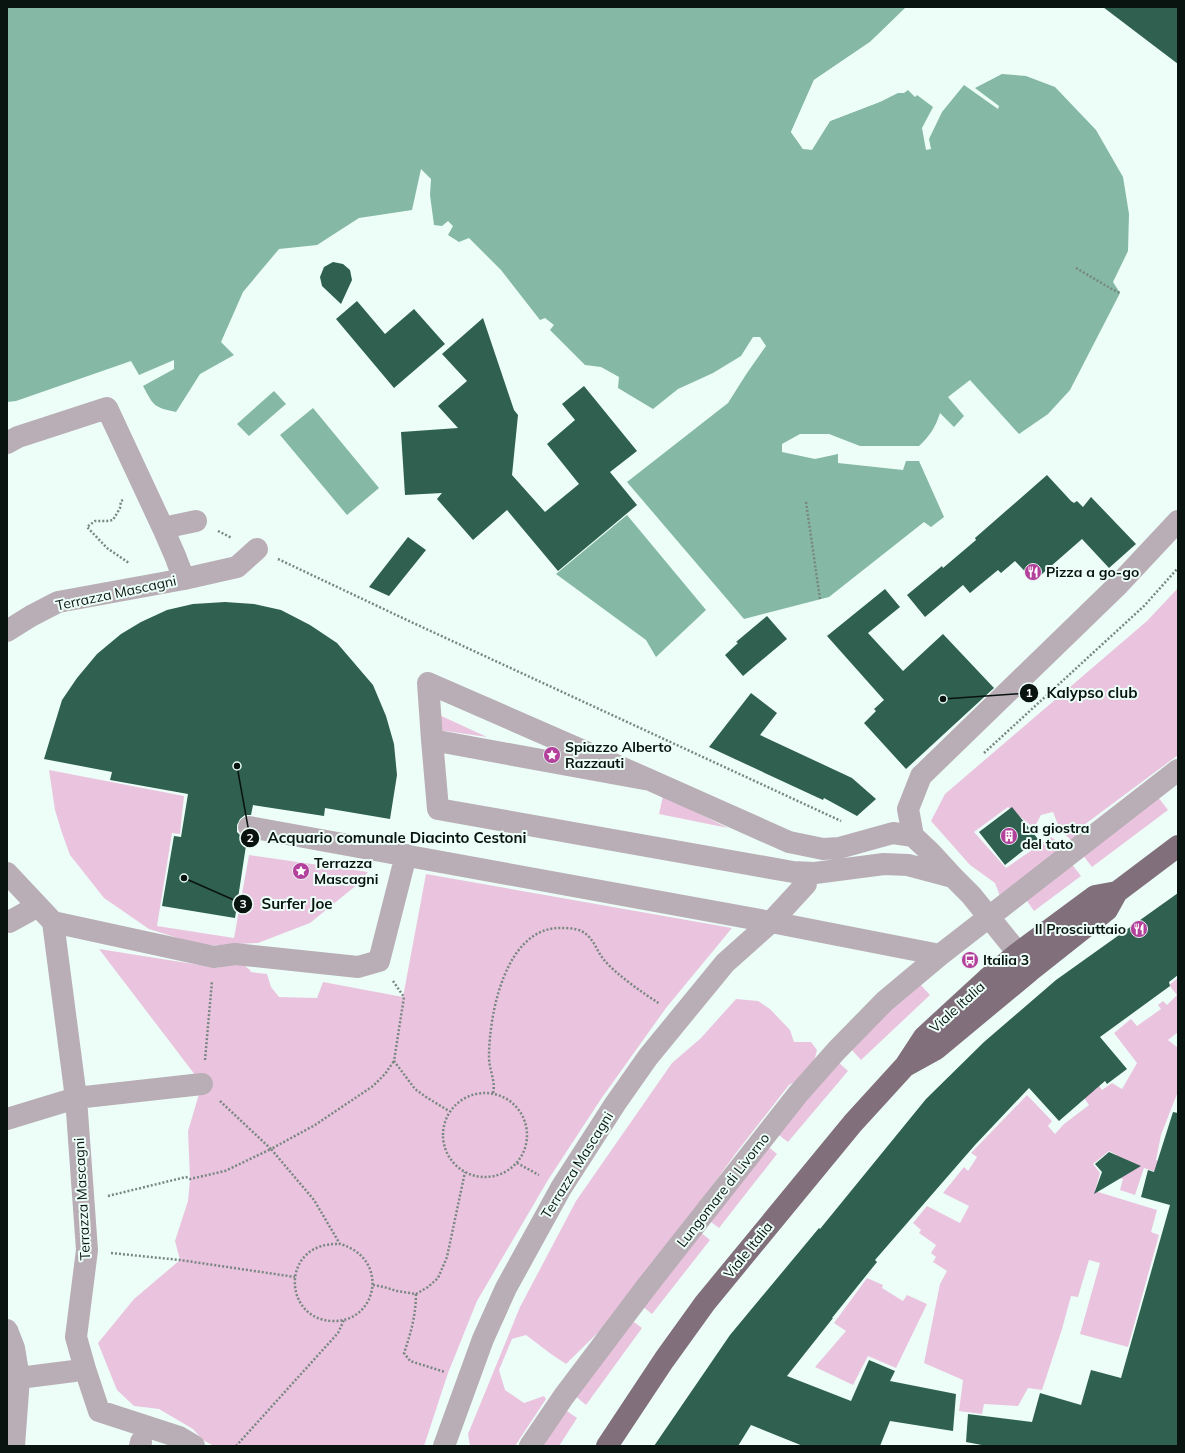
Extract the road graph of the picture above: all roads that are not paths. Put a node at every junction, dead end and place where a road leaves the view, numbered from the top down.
1 (7, 443) edge
2 (196, 521) dead end
3 (1178, 521) edge
4 (163, 528) junction
5 (257, 549) road end
6 (179, 566) junction
7 (7, 631) edge
8 (432, 740) junction
9 (1178, 770) edge
10 (650, 780) junction
11 (249, 826) dead end
12 (903, 835) junction
13 (1178, 846) edge
14 (406, 855) junction
15 (884, 864) junction
16 (7, 873) edge
17 (953, 877) junction
18 (800, 878) junction
19 (1117, 892) junction
20 (38, 906) junction
21 (988, 916) junction
22 (53, 922) junction
23 (771, 922) junction
24 (8, 923) edge
25 (1018, 953) junction
26 (940, 955) junction
27 (905, 1066) junction
28 (202, 1084) road end
29 (76, 1098) junction
30 (7, 1119) edge
31 (7, 1330) edge
32 (79, 1370) junction
33 (19, 1378) junction
34 (142, 1438) edge
35 (14, 1446) edge
36 (194, 1446) edge
37 (444, 1446) edge
38 (530, 1446) edge
39 (607, 1446) edge

1 - 4 street, Terrazza Mascagni
2 - 4 street
3 - 12 street
4 - 6 street, Terrazza Mascagni
5 - 6 street, Terrazza Mascagni
6 - 7 street, Terrazza Mascagni
8 - 10 street
8 - 10 street
8 - 18 street
9 - 21 street, Lungomare di Livorno
10 - 12 street
11 - 14 street
12 - 15 street
12 - 17 street
13 - 19 main road, Viale Italia
14 - 22 street
14 - 23 street
15 - 17 street
15 - 18 street
16 - 20 street
17 - 21 street
18 - 23 street, Terrazza Mascagni
19 - 25 main road, Viale Italia
19 - 27 main road, Viale Italia
20 - 22 street
20 - 24 street
21 - 25 street
21 - 26 street, Lungomare di Livorno
22 - 29 street, Terrazza Mascagni
23 - 26 street
23 - 37 street, Terrazza Mascagni
25 - 27 main road, Viale Italia
26 - 38 street, Lungomare di Livorno
27 - 39 main road, Viale Italia
28 - 29 street
29 - 30 street
29 - 32 street, Terrazza Mascagni
31 - 33 street
32 - 33 street
32 - 34 street, Terrazza Mascagni
33 - 35 street
34 - 36 street, Terrazza Mascagni

